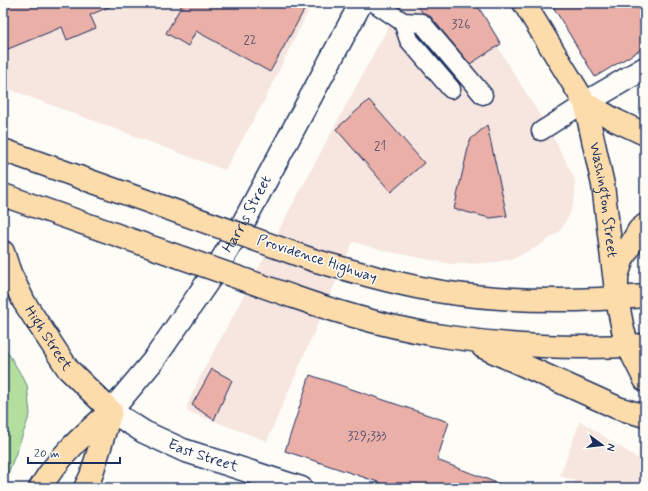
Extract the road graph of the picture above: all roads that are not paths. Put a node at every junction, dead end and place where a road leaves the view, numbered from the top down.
1 (361, 3) edge
2 (375, 3) edge
3 (524, 3) edge
4 (403, 22) junction
5 (645, 68) edge
6 (451, 89) dead end
7 (483, 95) dead end
8 (585, 103) junction
9 (541, 131) dead end
10 (645, 134) edge
11 (3, 150) edge
12 (3, 195) edge
13 (645, 225) edge
14 (3, 252) edge
15 (645, 296) edge
16 (617, 299) junction
17 (466, 340) junction
18 (637, 346) edge
19 (645, 380) edge
20 (111, 411) junction
21 (645, 416) edge
22 (40, 488) edge
23 (85, 488) edge
24 (300, 488) edge

1 - 20 main road, Harris Street
2 - 4 lane
3 - 8 main road, Washington Street
4 - 6 lane
4 - 7 lane
5 - 8 main road
8 - 9 lane
8 - 10 main road, Washington Street
8 - 16 main road, Washington Street
11 - 16 main road, Providence Highway, bridge
12 - 17 main road, bridge
13 - 16 main road
14 - 20 main road, High Street
15 - 16 main road, Providence Highway
16 - 18 main road
17 - 18 main road
17 - 21 main road
18 - 19 main road
20 - 22 main road
20 - 23 main road
20 - 24 main road, East Street

